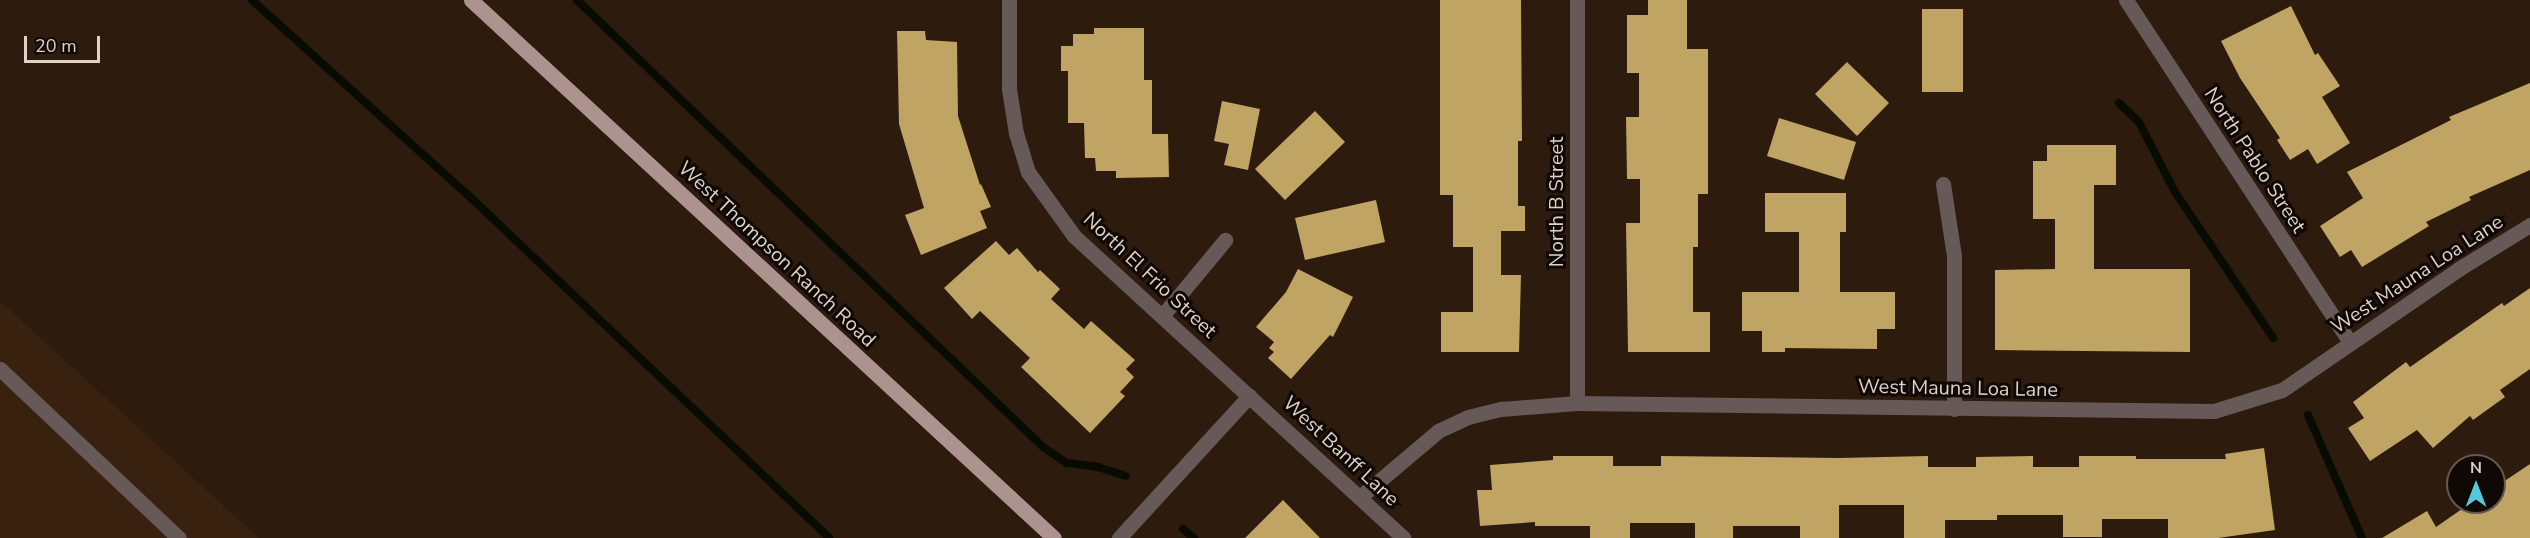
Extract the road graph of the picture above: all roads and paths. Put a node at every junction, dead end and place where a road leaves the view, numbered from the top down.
1 (471, 0) edge
2 (1009, 0) edge
3 (1577, 0) edge
4 (2126, 0) edge
5 (1943, 184) dead end
6 (2530, 225) edge
7 (1225, 240) dead end
8 (1162, 316) junction
9 (2350, 342) junction
10 (0, 369) edge
11 (1249, 396) junction
12 (1577, 403) junction
13 (1954, 409) junction
14 (1360, 497) junction
15 (179, 538) edge
16 (1054, 538) edge
17 (1119, 538) edge
18 (1403, 538) edge

1 - 16 main road, West Thompson Ranch Road
2 - 8 street, North El Frio Street
3 - 12 street, North B Street
4 - 9 street, North Pablo Street
5 - 13 street
6 - 9 street, West Mauna Loa Lane
7 - 8 street
8 - 11 street, North El Frio Street
9 - 13 street, West Mauna Loa Lane
10 - 15 street
11 - 14 street, West Banff Lane
11 - 17 street
12 - 13 street, West Mauna Loa Lane
12 - 14 street, West Mauna Loa Lane
14 - 18 street, West Banff Lane

